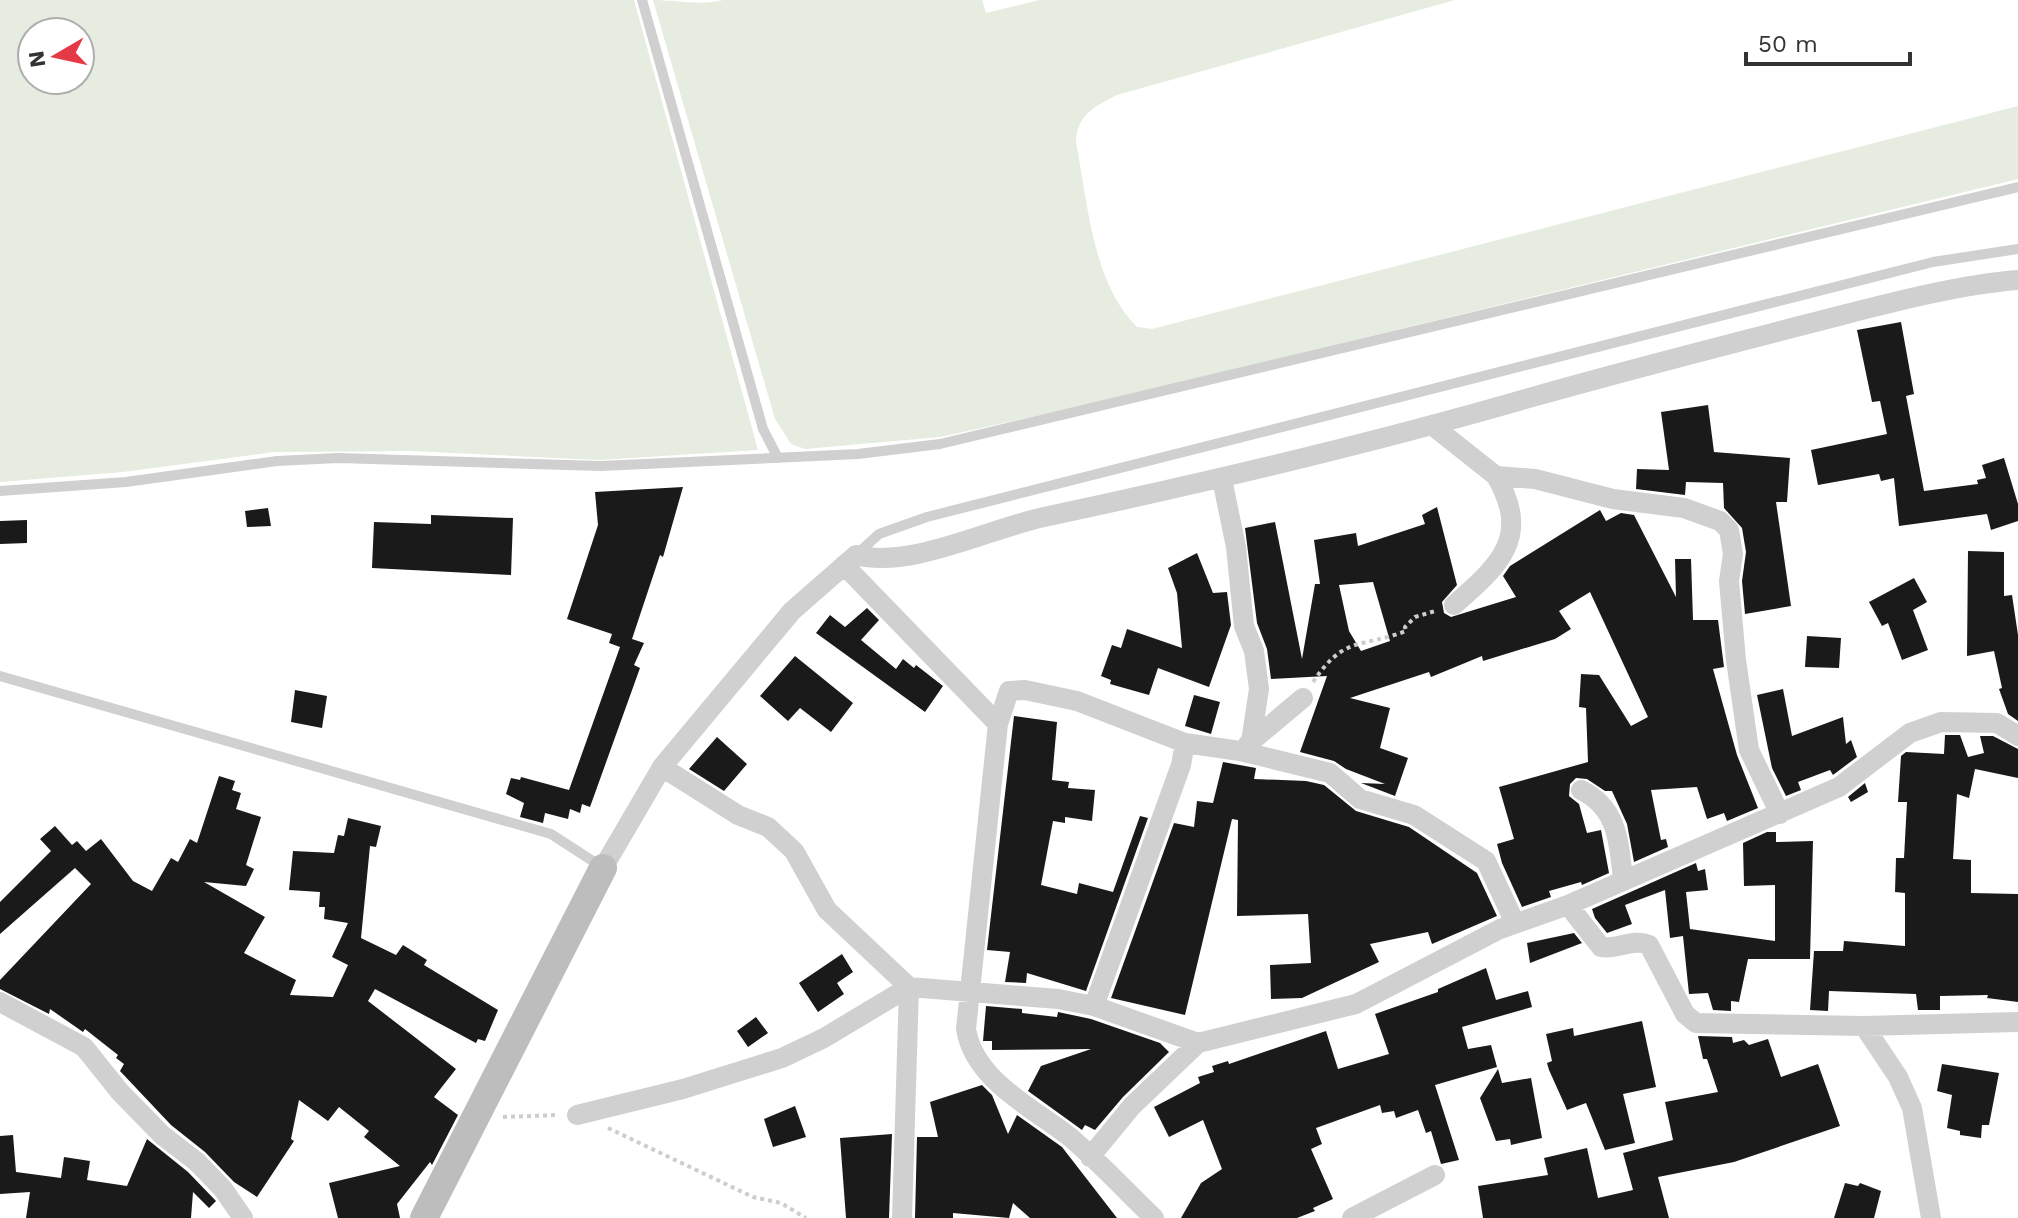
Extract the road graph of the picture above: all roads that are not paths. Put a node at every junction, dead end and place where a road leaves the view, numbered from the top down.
1 (642, 0) edge
2 (2018, 187) edge
3 (2018, 249) edge
4 (2018, 280) edge
5 (1433, 426) junction
6 (778, 458) junction
7 (1496, 476) junction
8 (1222, 479) junction
9 (0, 491) edge
10 (850, 560) junction
11 (1454, 605) road end
12 (0, 676) edge
13 (1303, 698) road end
14 (998, 724) junction
15 (2018, 736) edge
16 (1185, 743) junction
17 (1245, 747) junction
18 (662, 767) junction
19 (1581, 790) dead end
20 (1780, 814) junction
21 (603, 868) junction
22 (1623, 880) junction
23 (1568, 905) junction
24 (1515, 923) junction
25 (909, 987) junction
26 (972, 992) junction
27 (0, 1002) edge
28 (1094, 1006) junction
29 (2018, 1022) edge
30 (1864, 1026) junction
31 (1198, 1043) junction
32 (577, 1115) road end
33 (1090, 1157) junction
34 (1435, 1175) dead end
35 (243, 1218) edge
36 (424, 1218) edge
37 (902, 1218) edge
38 (1154, 1218) edge
39 (1352, 1218) edge
40 (1931, 1218) edge

1 - 6 lane
2 - 6 lane
3 - 10 lane
4 - 5 street
5 - 7 street
5 - 8 street
6 - 9 lane
7 - 11 street
7 - 20 street
8 - 10 street
8 - 17 street
10 - 14 street
10 - 18 street
12 - 21 lane
13 - 17 street
14 - 16 street
14 - 26 street
15 - 20 street
16 - 17 street
16 - 28 street
17 - 24 street
18 - 21 street
18 - 25 street
19 - 22 street
20 - 22 street
21 - 36 street
22 - 23 street
23 - 24 street
23 - 30 street
24 - 31 street
25 - 26 street
25 - 32 street
25 - 37 street
26 - 28 street
26 - 33 street
27 - 35 street
28 - 31 street
29 - 30 street
30 - 40 street
31 - 33 street
33 - 38 street
34 - 39 street

